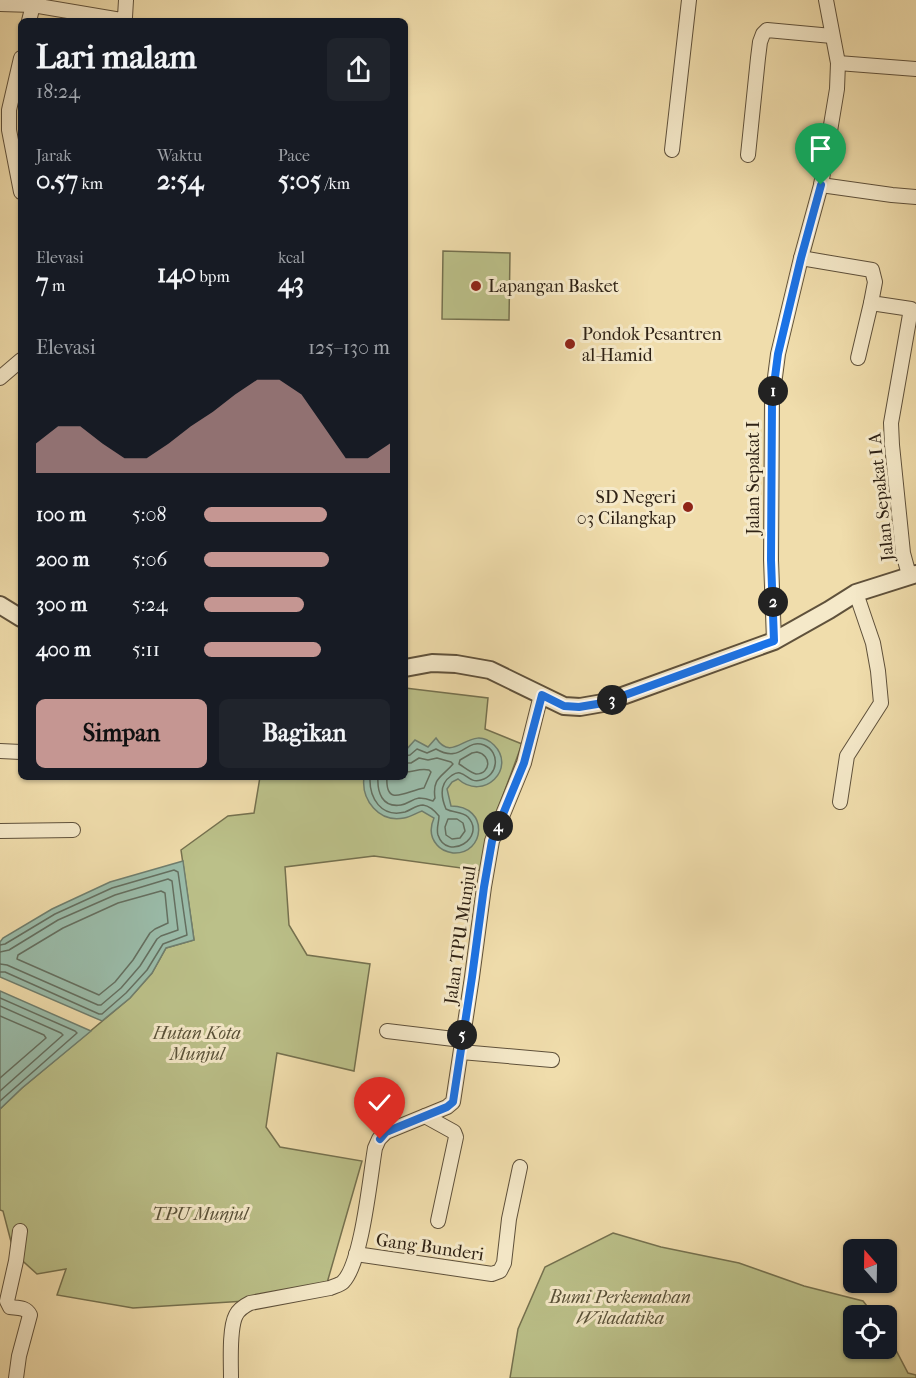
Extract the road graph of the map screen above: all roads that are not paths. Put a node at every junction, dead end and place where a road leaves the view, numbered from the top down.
1 (126, 0) edge
2 (689, 0) edge
3 (826, 0) edge
4 (0, 4) edge
5 (33, 5) junction
6 (30, 18) edge
7 (104, 18) edge
8 (124, 18) edge
9 (832, 36) junction
10 (838, 63) junction
11 (916, 69) edge
12 (18, 71) edge
13 (672, 150) dead end
14 (748, 155) dead end
15 (18, 174) edge
16 (821, 185) junction
17 (916, 197) edge
18 (801, 258) junction
19 (871, 303) junction
20 (858, 358) dead end
21 (18, 363) edge
22 (0, 378) edge
23 (913, 575) edge
24 (856, 592) junction
25 (0, 604) edge
26 (18, 616) edge
27 (774, 641) junction
28 (408, 667) edge
29 (542, 695) junction
30 (0, 751) edge
31 (18, 752) edge
32 (840, 802) dead end
33 (73, 830) dead end
34 (0, 831) edge
35 (387, 1031) dead end
36 (461, 1046) junction
37 (552, 1060) dead end
38 (425, 1116) junction
39 (520, 1167) dead end
40 (438, 1221) dead end
41 (20, 1231) dead end
42 (356, 1254) junction
43 (16, 1378) edge
44 (231, 1378) edge

1 - 8 street
2 - 13 street
3 - 9 street, Jalan Sepakat I
4 - 5 street
5 - 6 street
5 - 7 street
9 - 10 street, Jalan Sepakat I
9 - 14 street
10 - 11 street
10 - 16 street, Jalan Sepakat I
12 - 15 street
16 - 17 street
16 - 18 street, Jalan Sepakat I
18 - 19 street
18 - 27 street, Jalan Sepakat I
19 - 20 street
19 - 23 street, Jalan Sepakat I A
21 - 22 street
23 - 24 street
24 - 27 street
24 - 32 street
25 - 26 street
27 - 29 street
28 - 29 street
29 - 36 street, Jalan TPU Munjul
30 - 31 street
33 - 34 street
35 - 36 street
36 - 37 street
36 - 38 street, Jalan TPU Munjul
38 - 40 street
38 - 42 street, Jalan TPU Munjul
39 - 42 street, Gang Bunderi
41 - 43 street
42 - 44 street, Jalan TPU Munjul

